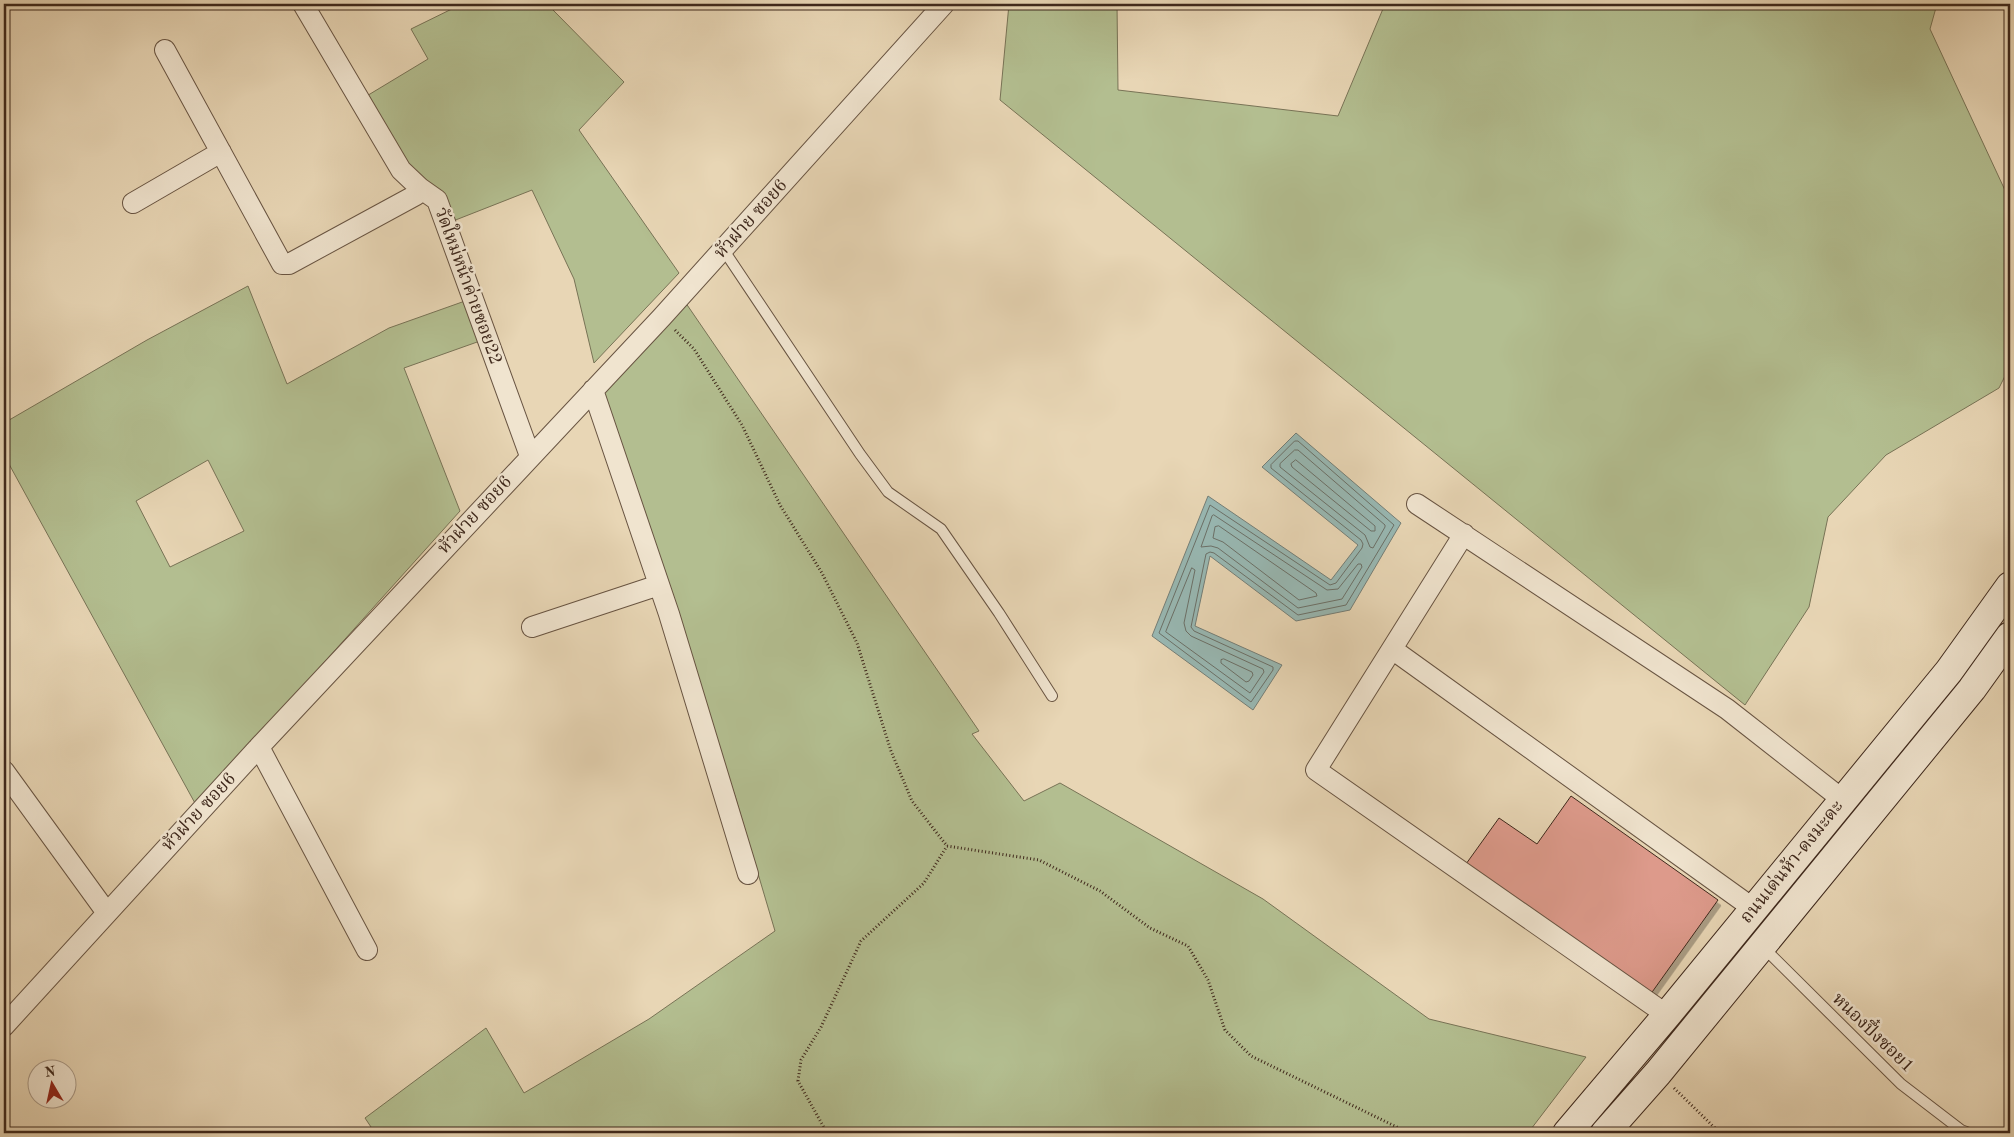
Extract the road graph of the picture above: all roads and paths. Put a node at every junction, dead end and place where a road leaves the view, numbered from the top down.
1 (303, 4) edge
2 (944, 4) edge
3 (165, 50) dead end
4 (221, 152) junction
5 (420, 188) junction
6 (133, 203) dead end
7 (723, 249) junction
8 (662, 317) junction
9 (593, 390) junction
10 (530, 456) junction
11 (1417, 504) dead end
12 (1464, 534) junction
13 (659, 585) junction
14 (2010, 586) edge
15 (532, 627) dead end
16 (2010, 636) edge
17 (1392, 649) junction
18 (1052, 696) dead end
19 (259, 747) junction
20 (4, 771) edge
21 (1843, 800) junction
22 (947, 846) junction
23 (748, 874) dead end
24 (1772, 887) junction
25 (1795, 905) junction
26 (1754, 909) junction
27 (107, 913) junction
28 (1761, 946) junction
29 (367, 950) dead end
30 (1668, 1015) junction
31 (4, 1026) edge
32 (1658, 1073) junction
33 (827, 1133) edge
34 (1409, 1133) edge
35 (1567, 1133) edge
36 (1605, 1133) edge
37 (1720, 1133) edge
38 (1969, 1133) edge

1 - 5 street, วัดใหม่หน้าค่ายซอย22
2 - 7 street, หัวฝาย ซอย6
3 - 4 street
4 - 5 street
4 - 6 street
5 - 10 street, วัดใหม่หน้าค่ายซอย22
7 - 8 street, หัวฝาย ซอย6
7 - 18 lane
8 - 9 street, หัวฝาย ซอย6
8 - 22 path
9 - 10 street, หัวฝาย ซอย6
9 - 13 street
10 - 19 street, หัวฝาย ซอย6
11 - 12 street
12 - 17 street
12 - 21 street
13 - 15 street
13 - 23 street
14 - 21 main road, ถนนเด่นห้า-ดงมะดะ
16 - 25 main road, ถนนเด่นห้า-ดงมะดะ
17 - 26 street
17 - 30 street
19 - 27 street, หัวฝาย ซอย6
19 - 29 street
20 - 27 street
21 - 24 main road, ถนนเด่นห้า-ดงมะดะ
22 - 33 path
22 - 34 path
24 - 25 main road
24 - 26 main road, ถนนเด่นห้า-ดงมะดะ
25 - 28 main road, ถนนเด่นห้า-ดงมะดะ
26 - 30 main road, ถนนเด่นห้า-ดงมะดะ
27 - 31 street, หัวฝาย ซอย6
28 - 32 main road, ถนนเด่นห้า-ดงมะดะ
28 - 38 lane, หนองปึ๋งซอย1
30 - 35 main road, ถนนเด่นห้า-ดงมะดะ
32 - 36 main road, ถนนเด่นห้า-ดงมะดะ
32 - 37 path

